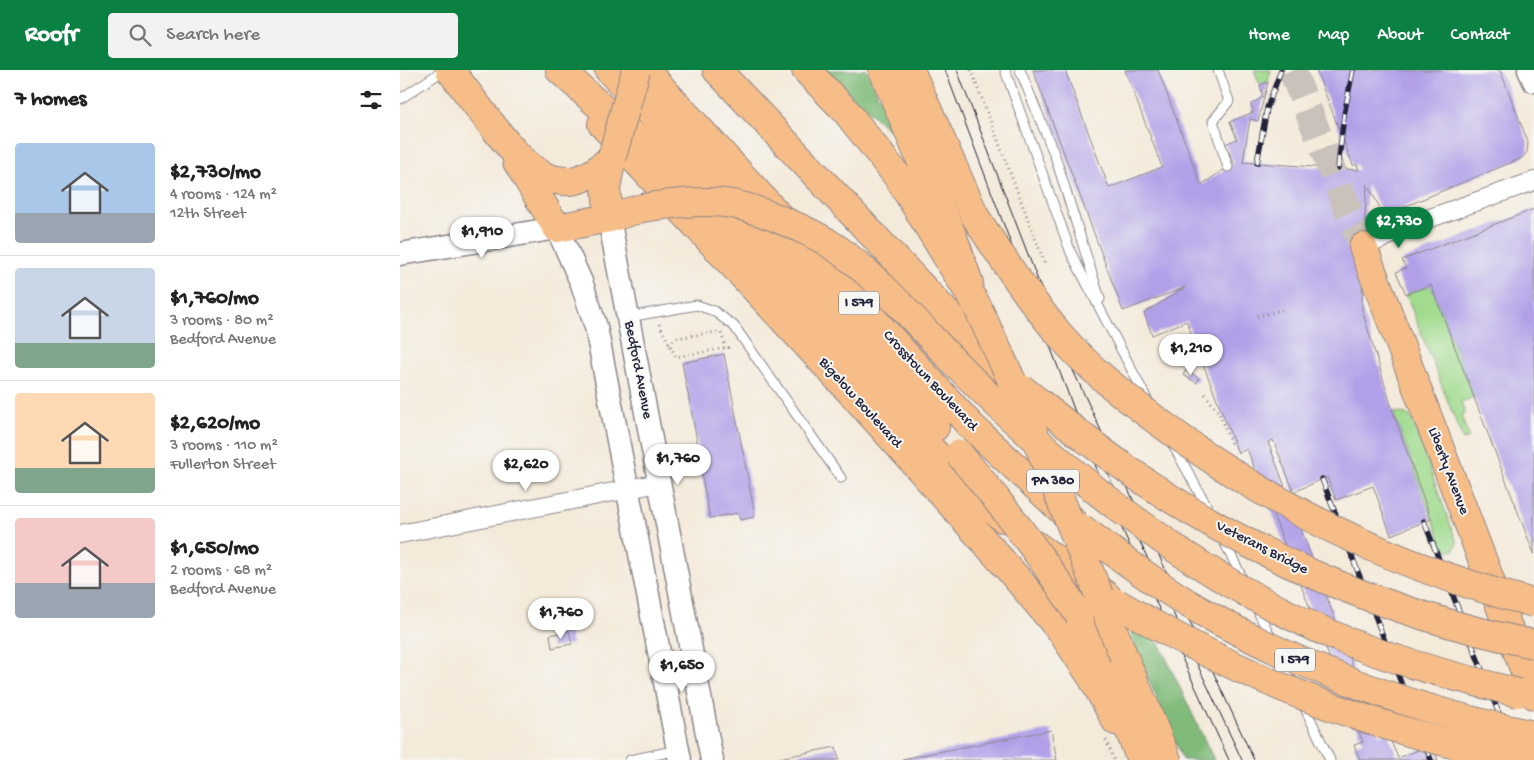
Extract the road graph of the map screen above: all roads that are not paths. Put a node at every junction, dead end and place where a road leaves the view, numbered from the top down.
1 (444, 70) edge
2 (450, 70) edge
3 (551, 70) edge
4 (560, 70) edge
5 (609, 70) edge
6 (636, 70) edge
7 (645, 70) edge
8 (717, 70) edge
9 (806, 70) edge
10 (883, 70) edge
11 (910, 70) edge
12 (1004, 70) edge
13 (1020, 70) edge
14 (1218, 70) edge
15 (1530, 70) edge
16 (1534, 81) edge
17 (400, 99) edge
18 (505, 142) junction
19 (612, 157) junction
20 (1228, 167) dead end
21 (1534, 181) edge
22 (609, 218) junction
23 (557, 228) junction
24 (1363, 247) joint
25 (400, 254) edge
26 (977, 306) junction
27 (1105, 316) junction
28 (628, 317) junction
29 (841, 478) dead end
30 (659, 483) junction
31 (628, 489) junction
32 (400, 534) edge
33 (1534, 603) edge
34 (1534, 644) edge
35 (694, 674) junction
36 (664, 680) junction
37 (1534, 696) edge
38 (1534, 735) edge
39 (679, 755) edge
40 (630, 760) edge
41 (712, 760) edge
42 (1136, 760) edge
43 (1141, 760) edge
44 (1167, 760) edge
45 (1330, 760) edge
46 (1526, 760) edge

1 - 17 lane
2 - 18 main road
3 - 42 main road, Bigelow Boulevard
4 - 46 main road, bridge
5 - 43 main road, bridge
6 - 19 main road, Bedford Avenue, bridge
7 - 38 main road, Crosstown Boulevard / I 579, bridge
8 - 34 main road, Veterans Bridge, bridge
9 - 26 main road
10 - 26 main road
11 - 33 main road, bridge
12 - 27 lane
13 - 27 lane
14 - 20 lane
15 - 16 street
18 - 19 main road
18 - 23 main road
19 - 22 main road, Bedford Avenue
21 - 24 street
22 - 23 main road
22 - 28 street, Bedford Avenue
22 - 37 main road, bridge
23 - 25 street
23 - 31 street
24 - 37 main road, Liberty Avenue
26 - 44 main road, PA 380, bridge
27 - 45 lane
28 - 29 lane
28 - 30 street, Bedford Avenue
30 - 31 street
30 - 35 street, Bedford Avenue
31 - 32 street
31 - 36 street
35 - 36 street
35 - 41 street, Bedford Avenue
36 - 39 street
39 - 40 lane

